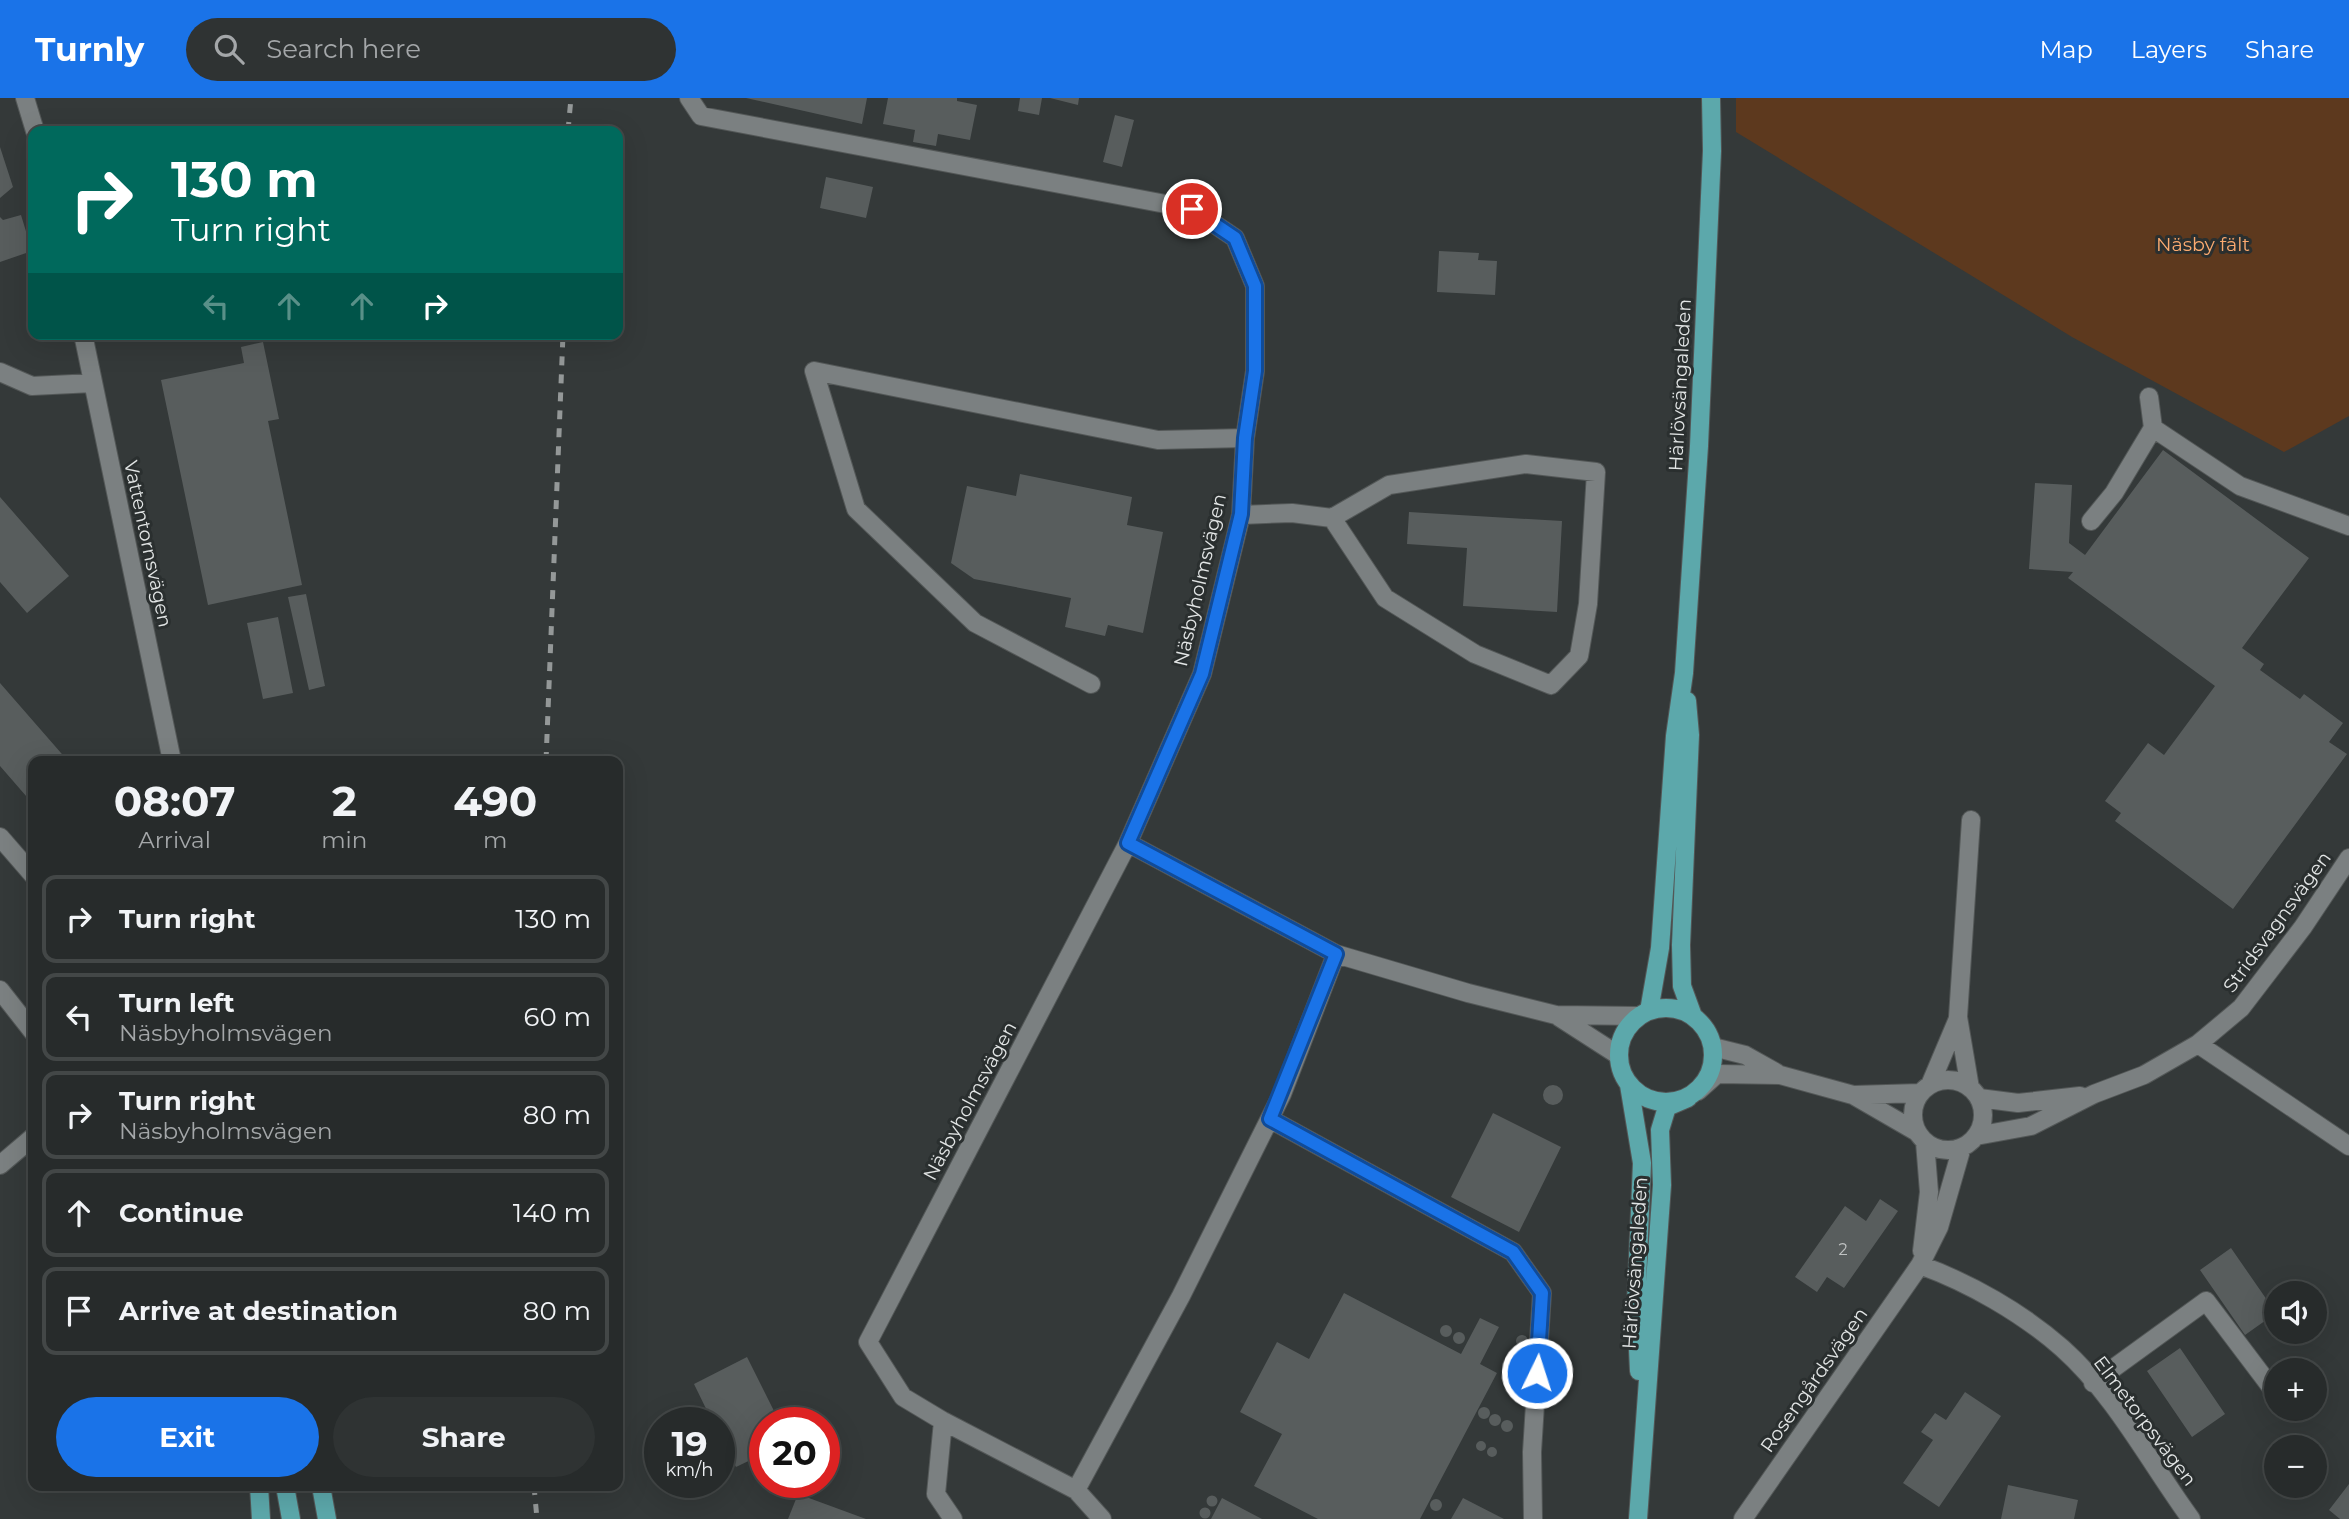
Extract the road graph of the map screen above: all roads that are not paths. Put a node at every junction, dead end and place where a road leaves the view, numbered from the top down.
1 (25, 98) edge
2 (689, 98) edge
3 (1711, 98) edge
4 (33, 126) edge
5 (84, 340) edge
6 (0, 372) edge
7 (93, 383) junction
8 (2149, 397) dead end
9 (2153, 428) junction
10 (1245, 438) junction
11 (1241, 514) junction
12 (1332, 518) junction
13 (2091, 521) dead end
14 (2349, 526) edge
15 (1684, 673) junction
16 (1091, 684) dead end
17 (171, 756) edge
18 (1971, 820) dead end
19 (0, 837) edge
20 (1128, 843) junction
21 (2349, 858) edge
22 (28, 869) edge
23 (1336, 954) junction
24 (0, 990) edge
25 (1644, 1013) junction
26 (1556, 1015) junction
27 (1693, 1016) junction
28 (1958, 1017) junction
29 (28, 1026) edge
30 (2198, 1044) junction
31 (1713, 1046) junction
32 (1618, 1055) junction
33 (1780, 1075) junction
34 (1629, 1085) junction
35 (1925, 1089) junction
36 (1975, 1093) junction
37 (1693, 1094) junction
38 (2094, 1094) junction
39 (1853, 1095) junction
40 (1270, 1119) junction
41 (1921, 1137) junction
42 (28, 1141) edge
43 (1969, 1142) junction
44 (2349, 1146) edge
45 (0, 1165) edge
46 (1920, 1265) junction
47 (2264, 1378) edge
48 (2093, 1383) junction
49 (943, 1421) junction
50 (1642, 1445) junction
51 (1076, 1490) junction
52 (259, 1491) edge
53 (286, 1491) edge
54 (295, 1491) edge
55 (322, 1491) edge
56 (261, 1519) edge
57 (291, 1519) edge
58 (327, 1519) edge
59 (953, 1519) edge
60 (1102, 1519) edge
61 (1532, 1519) edge
62 (1638, 1519) edge
63 (1743, 1519) edge
64 (2191, 1519) edge

1 - 4 street
2 - 10 street, Näsbyholmsvägen
3 - 15 main road, Härlövsängaleden
5 - 7 street, Vattentornsvägen
6 - 7 street
7 - 17 street, Vattentornsvägen
8 - 9 street
9 - 13 street
9 - 14 street
10 - 11 street, Näsbyholmsvägen
10 - 16 street
11 - 12 street
11 - 20 street, Näsbyholmsvägen
12 - 12 street
15 - 25 main road, Härlövsängaleden
15 - 27 main road, Härlövsängaleden
18 - 28 street
19 - 22 street
20 - 23 street
20 - 49 street, Näsbyholmsvägen
21 - 30 street, Stridsvagnsvägen
23 - 26 street
23 - 40 street
24 - 29 street
25 - 26 street
25 - 27 main road
25 - 32 main road
26 - 32 street
27 - 31 main road
28 - 35 street
28 - 36 street
30 - 38 street, Stridsvagnsvägen
30 - 44 street
31 - 33 street
31 - 37 main road
32 - 34 main road
33 - 37 street
33 - 39 street
34 - 37 main road
34 - 50 main road, Härlövsängaleden
35 - 36 street
35 - 39 street
35 - 41 street
36 - 38 street, Stridsvagnsvägen
36 - 43 street
37 - 50 main road, Härlövsängaleden
38 - 43 street, Stridsvagnsvägen
39 - 41 street
40 - 51 street
40 - 61 street
41 - 43 street
41 - 46 street, Rosengårdsvägen
42 - 45 street
43 - 46 street, Rosengårdsvägen
46 - 48 street, Elmetorpsvägen
46 - 63 street, Rosengårdsvägen
47 - 48 street
48 - 64 street, Elmetorpsvägen
49 - 51 street
49 - 59 street
50 - 62 main road, Härlövsängaleden
51 - 60 street
52 - 56 main road
53 - 57 main road
54 - 57 main road
55 - 58 main road

